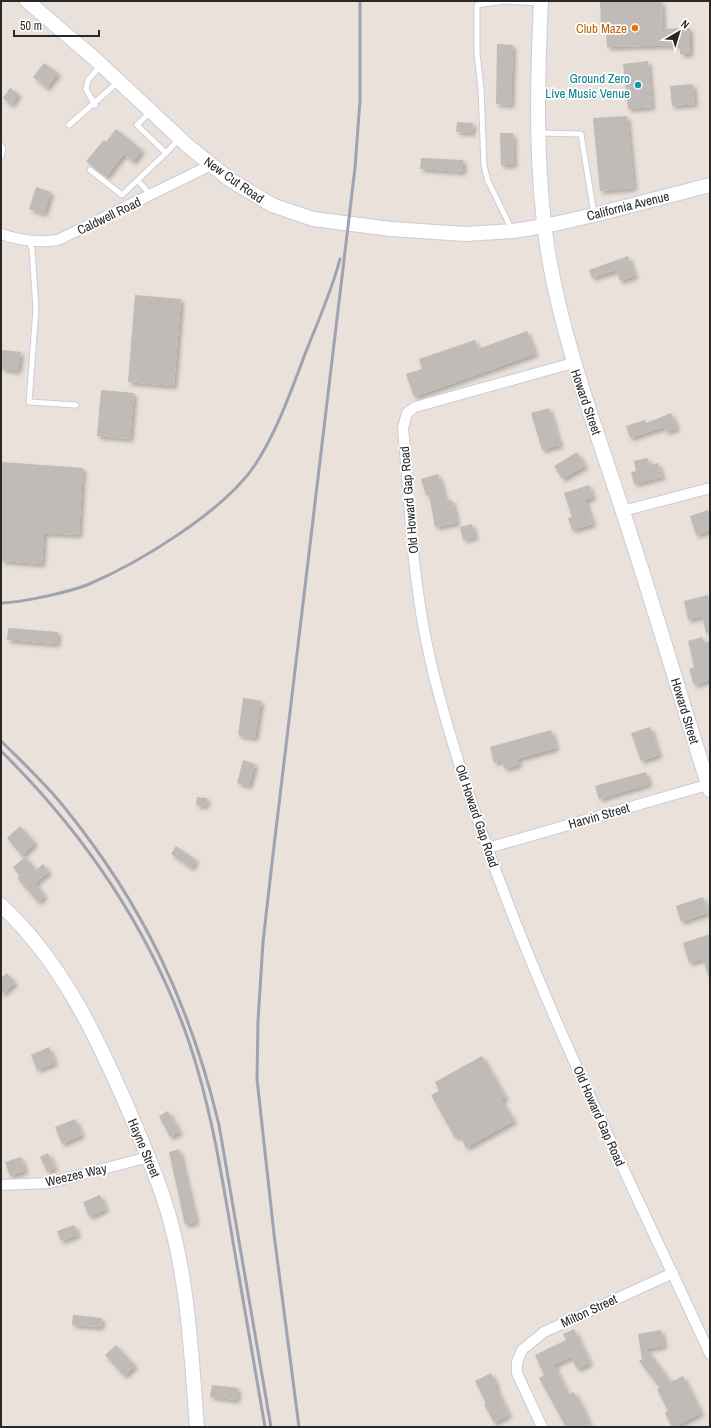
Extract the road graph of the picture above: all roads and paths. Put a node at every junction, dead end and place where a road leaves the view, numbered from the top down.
1 (27, 1) edge
2 (505, 1) edge
3 (541, 2) edge
4 (101, 65) junction
5 (119, 81) junction
6 (94, 104) junction
7 (151, 111) junction
8 (69, 125) dead end
9 (539, 133) junction
10 (180, 138) junction
11 (1, 145) edge
12 (166, 153) junction
13 (1, 157) edge
14 (211, 165) junction
15 (90, 170) dead end
16 (138, 181) junction
17 (710, 185) edge
18 (151, 195) junction
19 (594, 215) junction
20 (545, 226) junction
21 (513, 231) junction
22 (1, 234) edge
23 (28, 241) junction
24 (573, 362) junction
25 (76, 406) dead end
26 (710, 488) edge
27 (623, 511) junction
28 (709, 786) edge
29 (488, 848) junction
30 (1, 905) edge
31 (149, 1157) junction
32 (1, 1185) edge
33 (673, 1273) junction
34 (710, 1354) edge
35 (197, 1427) edge
36 (542, 1427) edge

1 - 4 street, New Cut Road
2 - 3 lane
2 - 21 lane
3 - 9 street, Howard Street
4 - 5 street, New Cut Road
4 - 6 lane
5 - 6 lane
5 - 7 street, New Cut Road
6 - 8 lane
7 - 10 street, New Cut Road
7 - 12 lane
9 - 19 lane
9 - 20 street, Howard Street
10 - 12 lane
10 - 14 street, New Cut Road
11 - 13 lane
12 - 16 lane
14 - 18 street, Caldwell Road
14 - 21 street, New Cut Road
15 - 16 lane
16 - 18 lane
17 - 19 street, California Avenue
18 - 23 street, Caldwell Road
19 - 20 street, California Avenue
20 - 21 street, New Cut Road
20 - 24 street, Howard Street
22 - 23 street, Caldwell Road
23 - 25 lane
24 - 27 street, Howard Street
24 - 29 street, Old Howard Gap Road
26 - 27 street
27 - 28 street, Howard Street
28 - 29 street, Harvin Street
29 - 33 street, Old Howard Gap Road
30 - 31 street, Hayne Street
31 - 32 street, Weezes Way
31 - 35 street, Hayne Street
33 - 34 street, Old Howard Gap Road
33 - 36 street, Milton Street

